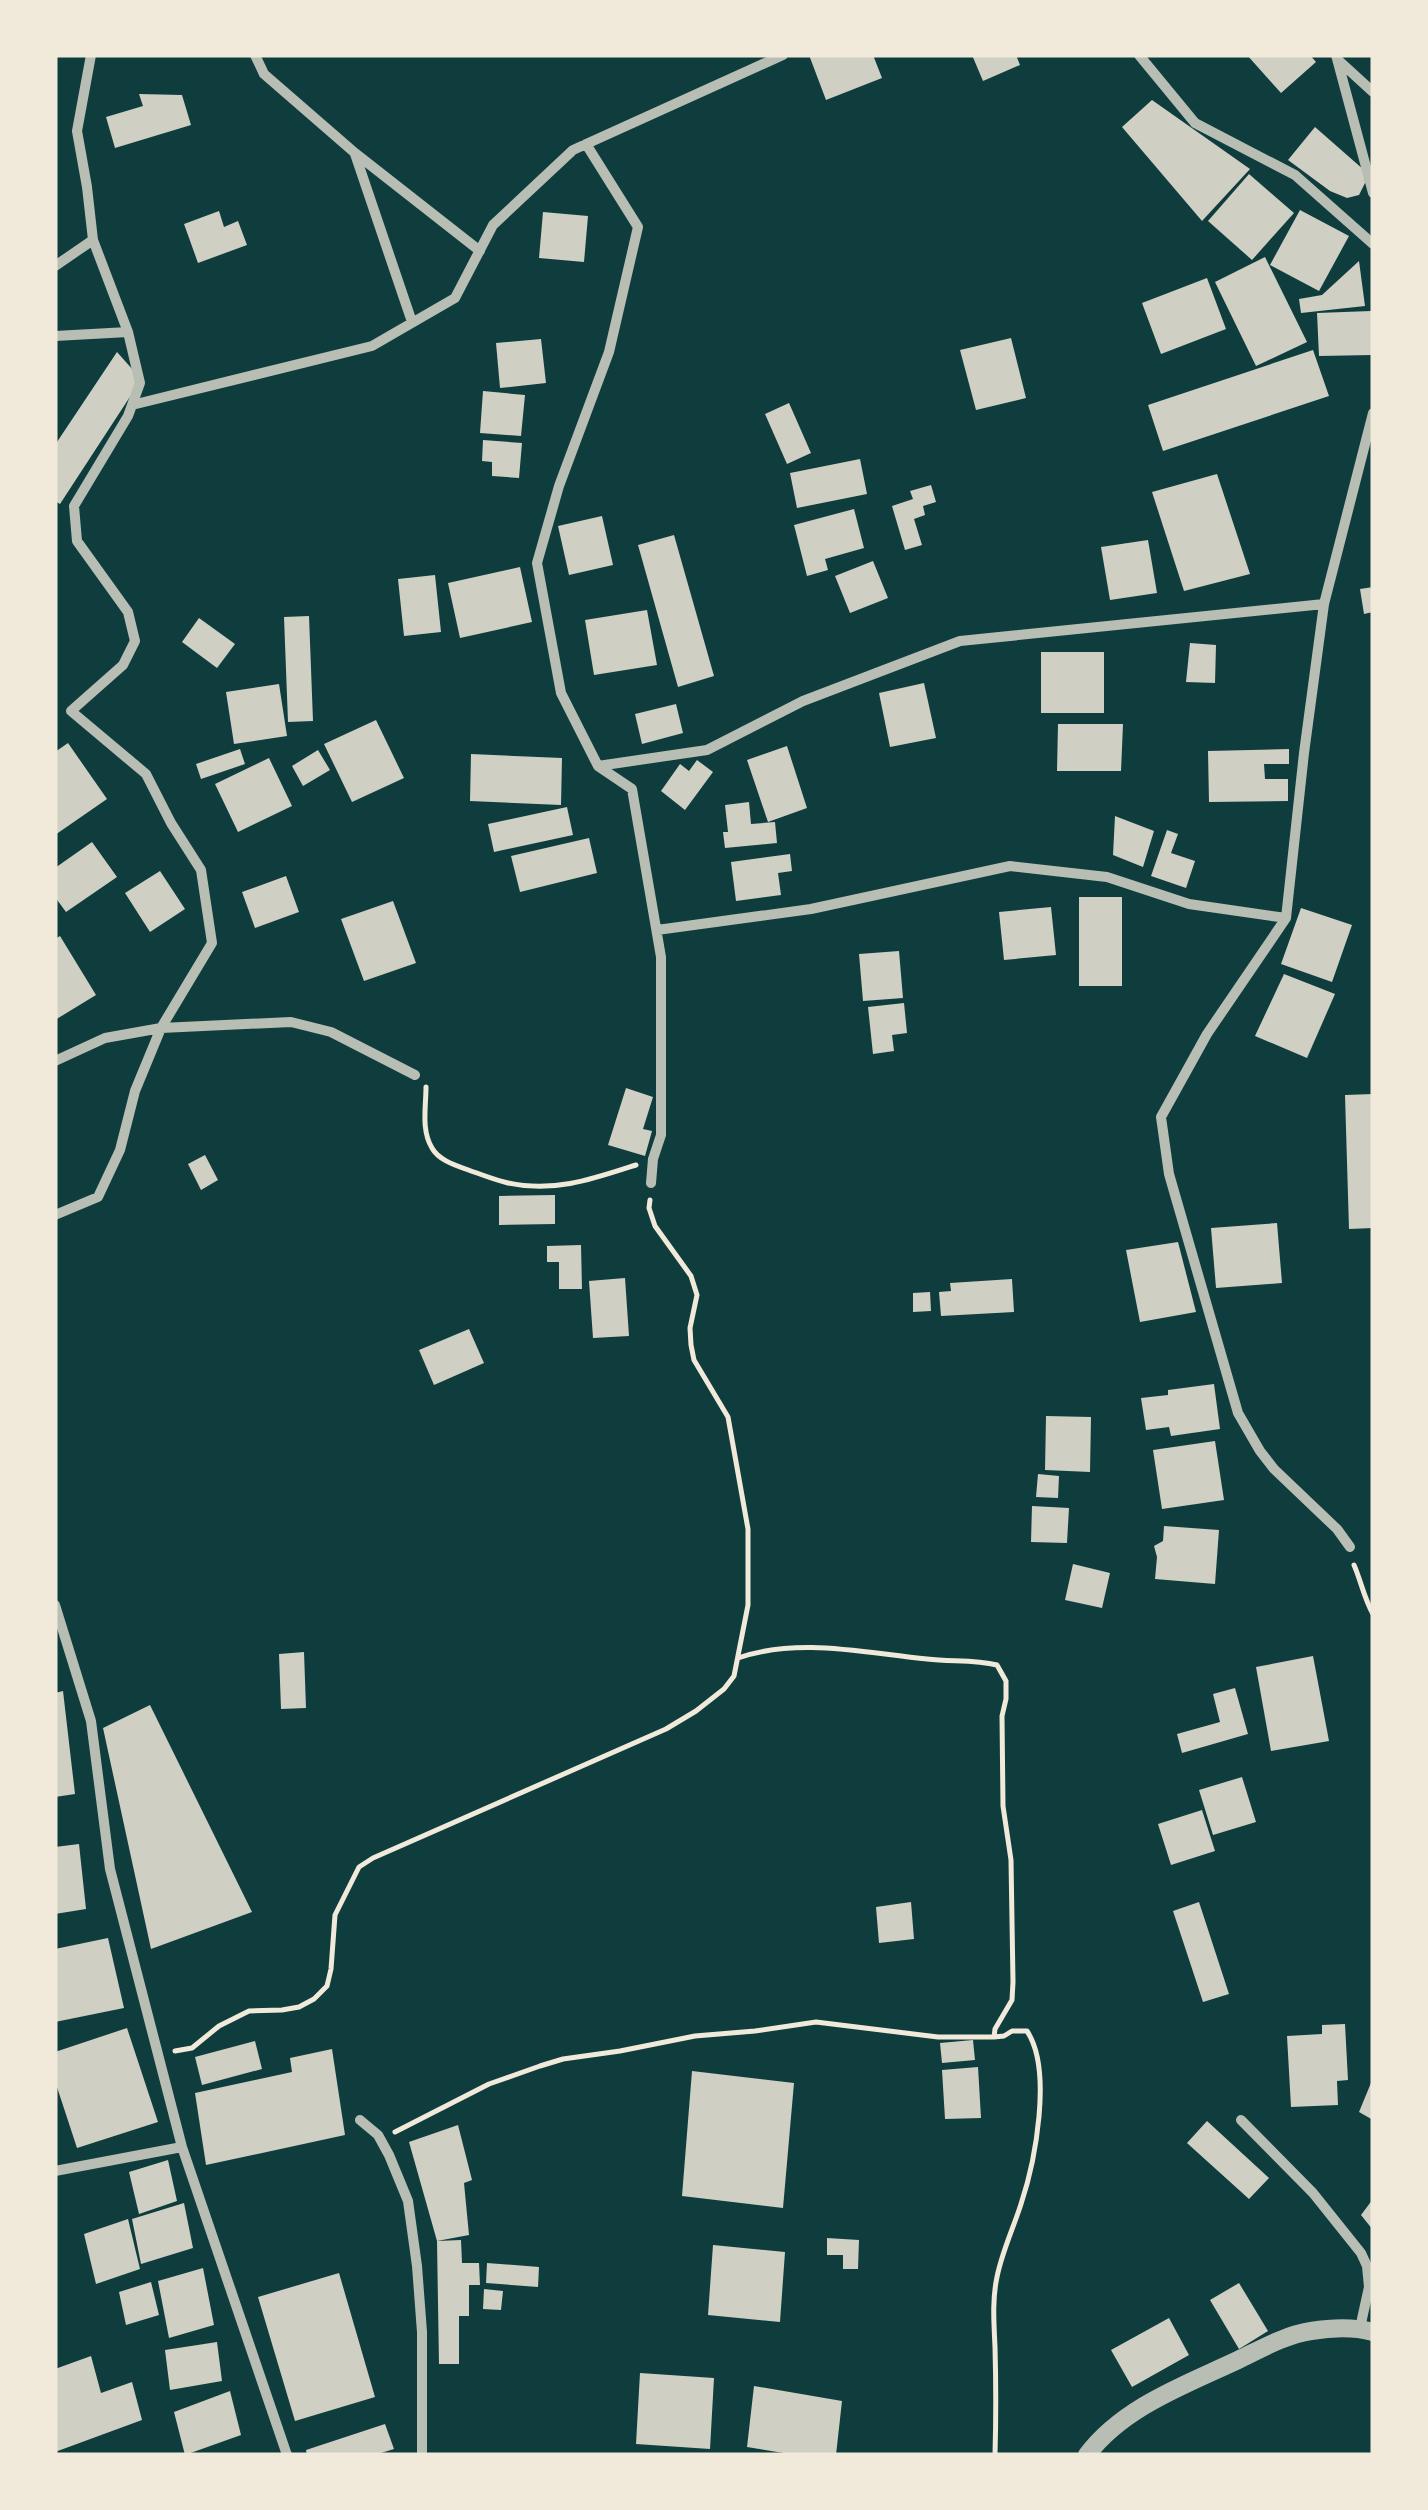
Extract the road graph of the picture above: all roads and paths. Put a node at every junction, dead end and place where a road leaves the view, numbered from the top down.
1 (91, 55) edge
2 (255, 55) edge
3 (783, 55) edge
4 (1139, 55) edge
5 (1337, 57) edge
6 (1373, 92) edge
7 (586, 144) junction
8 (355, 153) junction
9 (1373, 193) edge
10 (93, 240) junction
11 (1373, 244) edge
12 (480, 251) junction
13 (55, 266) edge
14 (412, 322) junction
15 (128, 332) junction
16 (55, 336) edge
17 (132, 405) junction
18 (1373, 413) edge
19 (1324, 604) junction
20 (598, 766) junction
21 (1286, 918) junction
22 (657, 930) junction
23 (160, 1028) junction
24 (55, 1062) edge
25 (419, 1078) joint
26 (653, 1159) junction
27 (651, 1182) joint
28 (55, 1216) edge
29 (1350, 1547) joint
30 (55, 1606) edge
31 (1373, 1614) edge
32 (738, 1658) junction
33 (994, 2037) junction
34 (159, 2059) junction
35 (360, 2120) dead end
36 (1241, 2120) dead end
37 (382, 2143) junction
38 (182, 2147) junction
39 (55, 2172) edge
40 (1366, 2330) edge
41 (287, 2455) edge
42 (422, 2455) edge
43 (995, 2455) edge
44 (1087, 2455) edge

1 - 10 street
2 - 8 street
3 - 7 street
4 - 11 street
5 - 6 street
5 - 9 street
7 - 12 street
7 - 20 street
8 - 12 street
8 - 14 street
10 - 13 street
10 - 15 street
12 - 14 street
14 - 17 street
15 - 16 street
15 - 17 street
17 - 23 street
18 - 19 street
19 - 20 street
19 - 21 street
20 - 22 street
21 - 22 street
21 - 29 street
22 - 26 street
23 - 24 street
23 - 25 street
23 - 28 street
25 - 26 path
26 - 27 street
27 - 32 path
29 - 31 path
30 - 34 street
32 - 33 path
32 - 34 path
33 - 37 path
33 - 43 path
34 - 38 street
35 - 37 street
36 - 40 street
37 - 42 street
38 - 39 street
38 - 41 street
40 - 44 street

